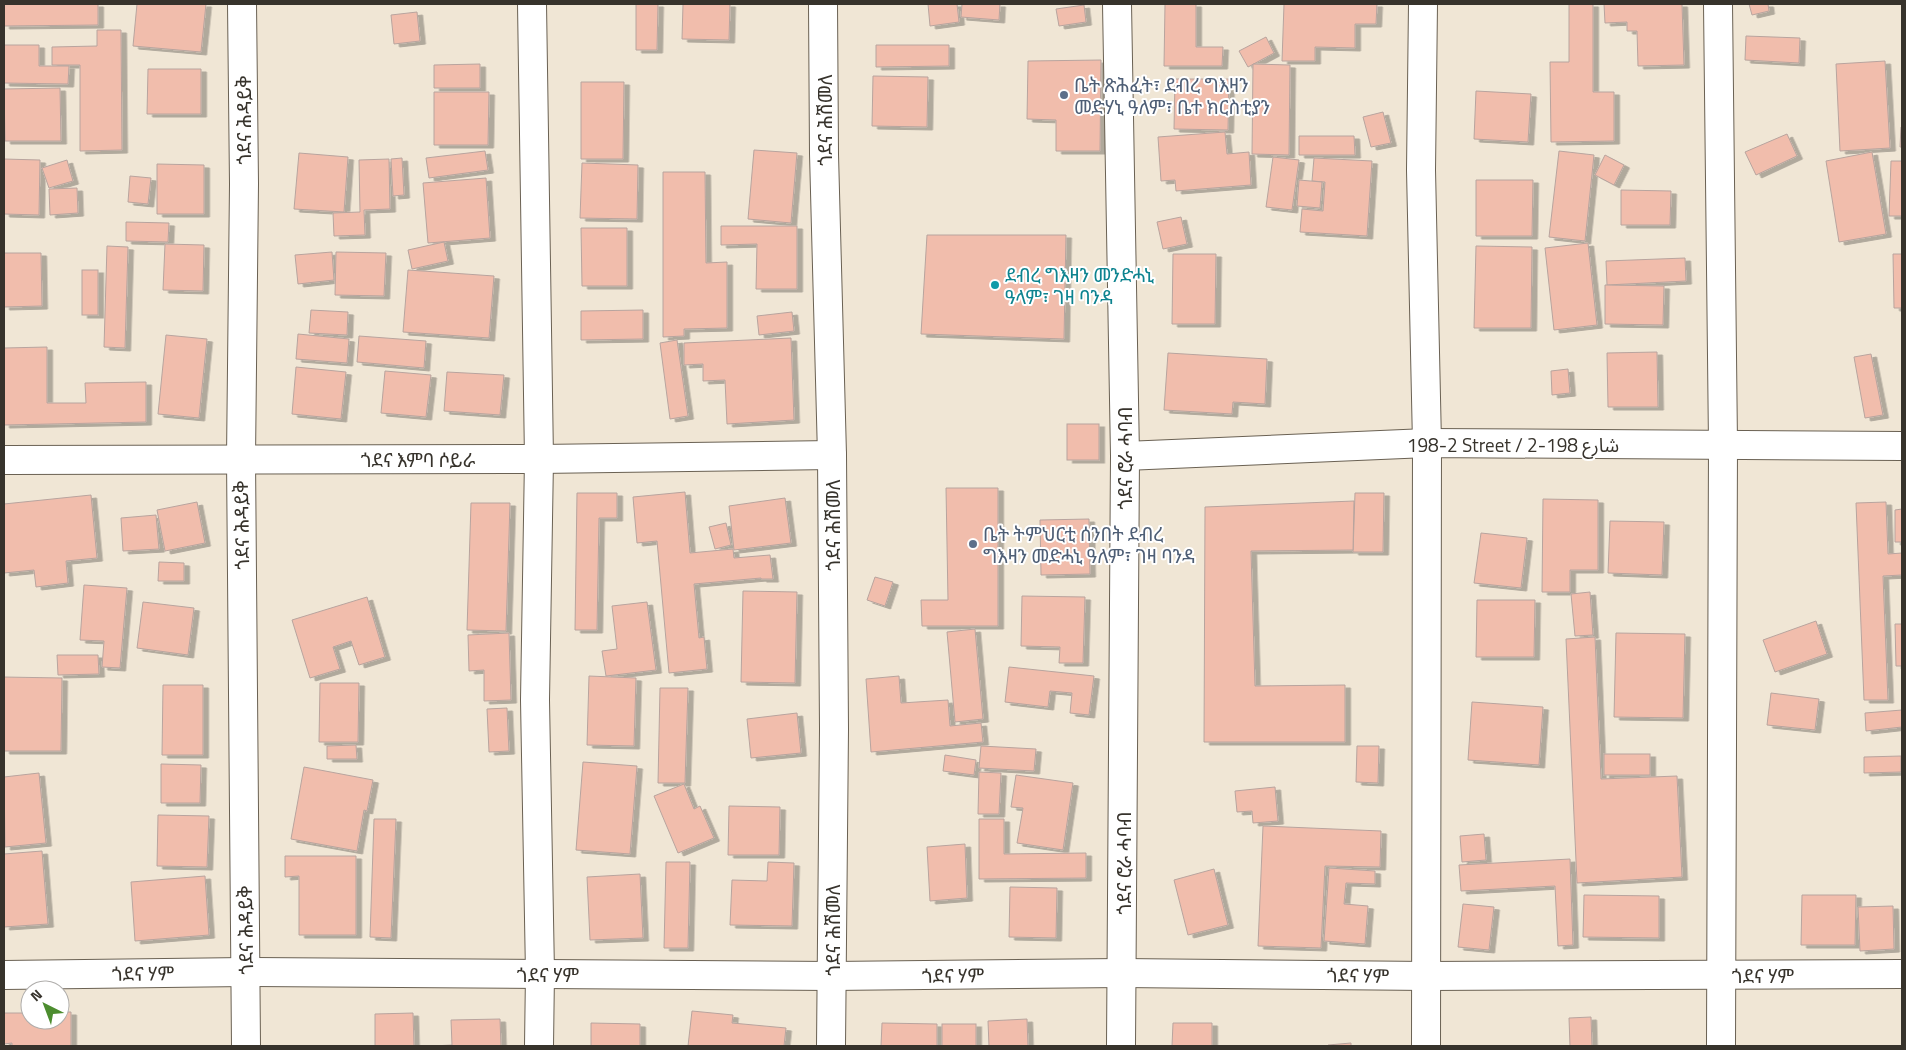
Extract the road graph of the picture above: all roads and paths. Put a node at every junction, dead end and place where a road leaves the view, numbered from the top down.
1 (242, 4) edge
2 (532, 4) edge
3 (823, 4) edge
4 (1117, 4) edge
5 (1423, 4) edge
6 (1718, 4) edge
7 (1427, 443) junction
8 (1723, 444) junction
9 (1902, 446) edge
10 (832, 454) junction
11 (1125, 456) junction
12 (241, 458) junction
13 (539, 459) junction
14 (4, 460) edge
15 (245, 972) junction
16 (1122, 973) junction
17 (540, 974) junction
18 (1902, 974) edge
19 (4, 975) edge
20 (1722, 975) junction
21 (832, 976) junction
22 (1426, 976) junction
23 (246, 1046) edge
24 (539, 1046) edge
25 (831, 1046) edge
26 (1121, 1046) edge
27 (1426, 1046) edge
28 (1721, 1046) edge

1 - 12 street, ጎደና ሕዳይቅ
2 - 13 street
3 - 10 street, ጎደና ሕሽመለ
4 - 11 street, ጎደና ሮራ ሓባብ
5 - 7 street
6 - 8 street
7 - 8 street, 198-2 Street / شارع 198-2
7 - 11 street, 198-2 Street / شارع 198-2
7 - 22 street
8 - 9 street, 198-2 Street / شارع 198-2
8 - 20 street
10 - 13 street, ጎደና እምባ ሶይራ
10 - 21 street, ጎደና ሕሽመለ
11 - 16 street, ጎደና ሮራ ሓባብ
12 - 13 street, ጎደና እምባ ሶይራ
12 - 14 street, ጎደና እምባ ሶይራ
12 - 15 street, ጎደና ሕዳይቅ
13 - 17 street
15 - 17 street, ጎደና ሃም
15 - 19 street, ጎደና ሃም
15 - 23 street, ጎደና ሕዳይቅ
16 - 21 street, ጎደና ሃም
16 - 22 street, ጎደና ሃም
16 - 26 street, ጎደና ሮራ ሓባብ
17 - 21 street, ጎደና ሃም
17 - 24 street
18 - 20 street, ጎደና ሃም
20 - 22 street, ጎደና ሃም
20 - 28 street
21 - 25 street, ጎደና ሕሽመለ
22 - 27 street

